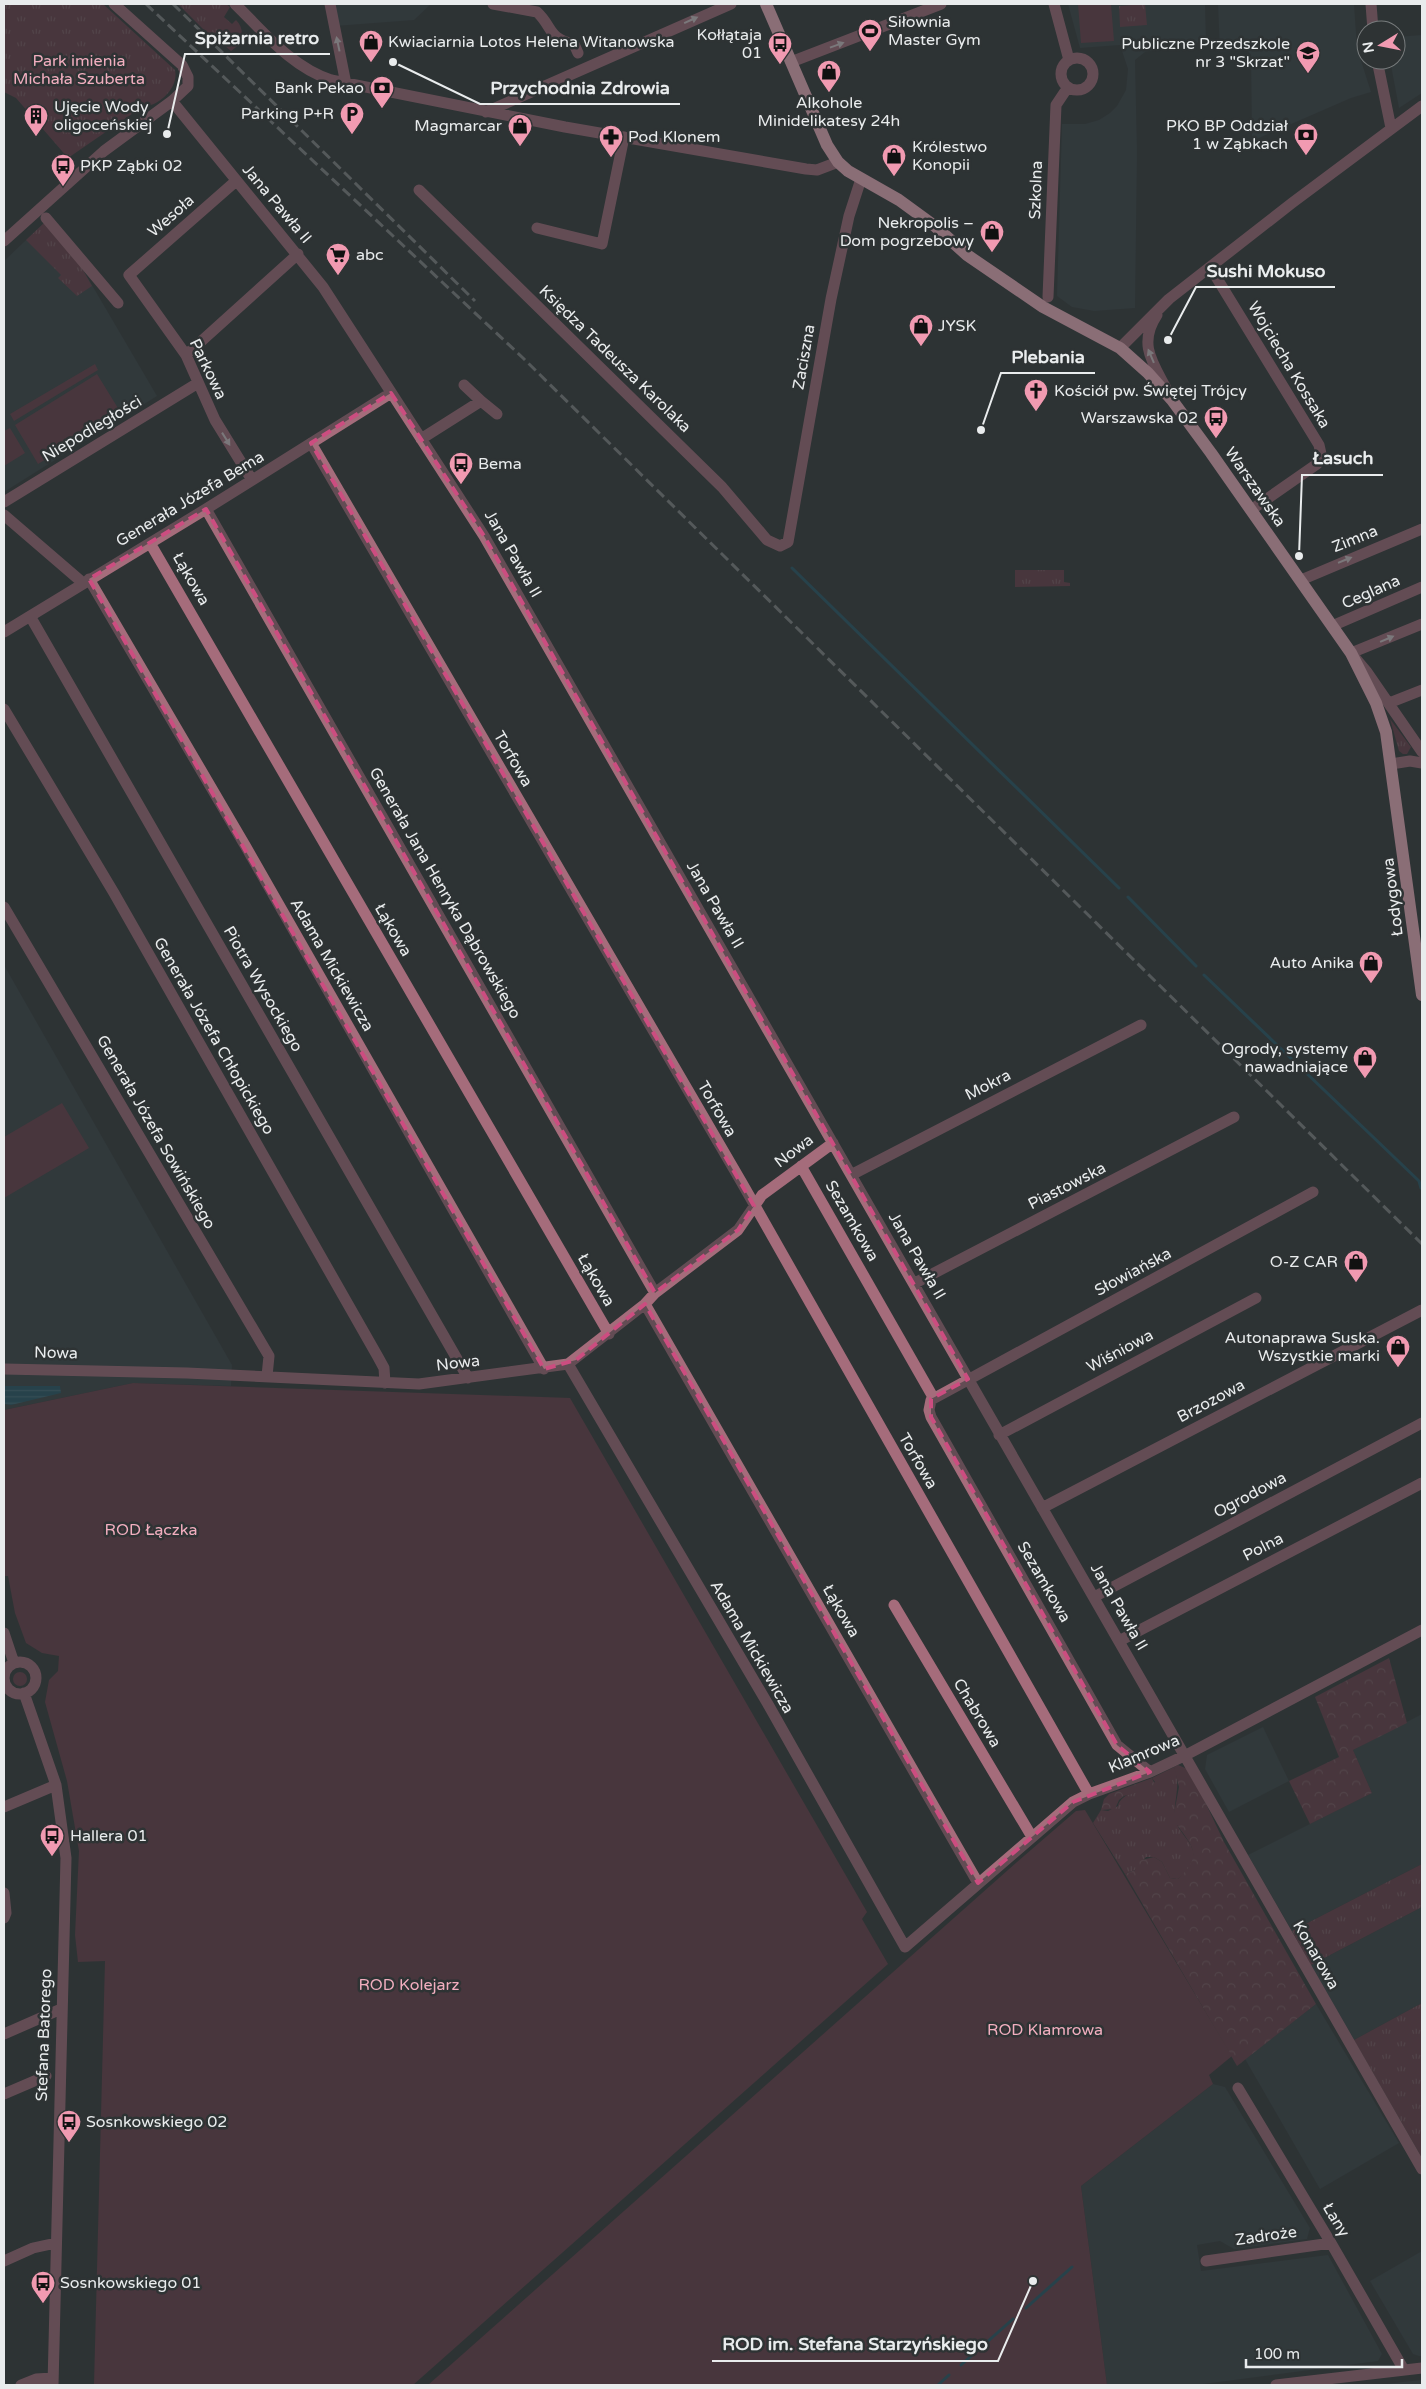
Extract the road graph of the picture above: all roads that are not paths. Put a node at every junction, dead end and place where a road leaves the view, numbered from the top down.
1 (114, 4) edge
2 (235, 4) edge
3 (330, 4) edge
4 (493, 4) edge
5 (731, 4) edge
6 (766, 4) edge
7 (941, 4) edge
8 (1054, 4) edge
9 (1371, 4) edge
10 (1372, 20) edge
11 (578, 53) dead end
12 (1069, 60) junction
13 (791, 62) junction
14 (1379, 70) edge
15 (346, 84) junction
16 (1068, 87) junction
17 (172, 101) junction
18 (1422, 106) edge
19 (486, 112) junction
20 (1391, 128) junction
21 (624, 137) junction
22 (838, 162) junction
23 (860, 179) junction
24 (236, 180) junction
25 (419, 190) dead end
26 (46, 218) dead end
27 (538, 228) dead end
28 (4, 241) edge
29 (298, 254) junction
30 (1210, 267) junction
31 (129, 275) joint
32 (1048, 297) dead end
33 (1169, 299) junction
34 (118, 303) dead end
35 (1120, 348) junction
36 (186, 355) junction
37 (198, 383) junction
38 (464, 385) dead end
39 (391, 393) junction
40 (1172, 400) junction
41 (481, 401) junction
42 (497, 414) dead end
43 (421, 439) junction
44 (311, 443) junction
45 (252, 480) junction
46 (4, 502) edge
47 (206, 509) junction
48 (1251, 510) junction
49 (4, 515) edge
50 (1422, 529) edge
51 (150, 542) junction
52 (788, 542) joint
53 (1301, 580) junction
54 (86, 581) junction
55 (1422, 587) edge
56 (30, 616) junction
57 (1422, 624) edge
58 (1332, 626) junction
59 (4, 632) edge
60 (1351, 653) junction
61 (1422, 690) edge
62 (1389, 703) junction
63 (4, 709) edge
64 (1422, 752) edge
65 (1422, 763) edge
66 (1391, 764) junction
67 (4, 909) edge
68 (1422, 994) edge
69 (1141, 1025) dead end
70 (1234, 1118) dead end
71 (833, 1143) junction
72 (801, 1166) junction
73 (851, 1174) junction
74 (1313, 1192) dead end
75 (754, 1206) junction
76 (914, 1283) junction
77 (655, 1293) junction
78 (1256, 1298) dead end
79 (645, 1304) junction
80 (1422, 1310) edge
81 (608, 1334) junction
82 (568, 1364) junction
83 (4, 1369) edge
84 (544, 1369) junction
85 (267, 1376) junction
86 (468, 1378) junction
87 (968, 1378) junction
88 (384, 1383) junction
89 (933, 1398) junction
90 (1422, 1423) edge
91 (999, 1435) junction
92 (1422, 1482) edge
93 (1042, 1508) junction
94 (1094, 1597) junction
95 (894, 1605) dead end
96 (1422, 1630) edge
97 (4, 1633) edge
98 (1119, 1641) junction
99 (14, 1663) junction
100 (4, 1683) edge
101 (24, 1693) junction
102 (1186, 1755) junction
103 (1150, 1772) junction
104 (56, 1785) junction
105 (1089, 1794) junction
106 (4, 1807) edge
107 (1032, 1837) junction
108 (978, 1883) junction
109 (4, 1893) edge
110 (4, 1918) edge
111 (905, 1947) joint
112 (61, 2009) junction
113 (4, 2034) edge
114 (46, 2076) dead end
115 (1238, 2088) dead end
116 (4, 2094) edge
117 (1422, 2169) edge
118 (56, 2243) junction
119 (1331, 2243) junction
120 (4, 2261) edge
121 (1206, 2261) dead end
122 (1422, 2368) edge
123 (1404, 2370) junction
124 (53, 2382) edge
125 (21, 2385) edge
126 (1276, 2385) edge

1 - 17 street
2 - 15 street
15 -> 3 street
4 - 11 street
19 -> 5 street
6 - 13 main road
13 -> 7 street
8 - 12 street
9 - 10 street
12 - 16 street
12 - 16 street
13 - 22 main road
14 - 20 street
15 - 19 street
16 - 32 street, Szkolna
17 - 24 street, Jana Pawła II
17 - 28 street
18 - 20 street
19 - 21 street
20 - 30 street
21 - 22 street
21 - 27 street
22 - 23 main road, Warszawska
23 - 35 main road, Warszawska
23 - 52 street, Zaciszna
24 - 29 street, Jana Pawła II
24 - 31 street, Wesoła
25 - 52 street, Księdza Tadeusza Karolaka
26 - 34 street
29 - 36 street
29 - 39 street, Jana Pawła II
30 - 33 street
30 - 48 street, Wojciecha Kossaka
31 - 36 street, Parkowa
33 - 35 street
40 -> 33 street
35 - 40 main road, Warszawska
36 - 37 street, Parkowa
37 -> 45 street, Parkowa
37 - 46 street, Niepodległości
38 - 41 street
39 - 43 street, Jana Pawła II
39 - 44 street, Generała Józefa Bema
40 - 48 main road, Warszawska
41 - 42 street
41 - 43 street
43 - 71 street, Jana Pawła II
44 - 45 street, Generała Józefa Bema
44 - 75 street, Torfowa
45 - 47 street, Generała Józefa Bema
47 - 51 street, Generała Józefa Bema
47 - 77 street, Generała Jana Henryka Dąbrowskiego
48 - 53 main road, Warszawska
49 - 54 street, Adama Mickiewicza
53 -> 50 street, Zimna
51 - 54 street, Generała Józefa Bema
51 - 81 street, Łąkowa
53 - 58 main road, Warszawska
54 - 56 street, Generała Józefa Bema
54 - 84 street, Adama Mickiewicza
55 - 58 street, Ceglana
56 - 59 street, Generała Józefa Bema
56 - 86 street, Piotra Wysockiego
60 -> 57 street
58 - 60 main road, Warszawska
60 - 62 street, Warszawska
60 - 66 main road, Łodygowa
61 - 62 street
62 - 64 street, Warszawska
63 - 88 street, Generała Józefa Chłopickiego
65 - 66 street
66 - 68 main road, Łodygowa
67 - 85 street, Generała Józefa Sowińskiego
69 - 73 street, Mokra
70 - 76 street, Piastowska
71 - 72 street, Nowa
71 - 73 street, Jana Pawła II
72 - 75 street, Nowa
72 - 89 street, Sezamkowa
73 - 76 street, Jana Pawła II
74 - 87 street, Słowiańska
75 - 77 street, Nowa
75 - 105 street, Torfowa
76 - 87 street, Jana Pawła II
77 - 79 street, Nowa
78 - 91 street, Wiśniowa
79 - 81 street, Nowa
79 - 108 street, Łąkowa
80 - 93 street, Brzozowa
81 - 82 street, Nowa
82 - 84 street, Nowa
82 - 111 street, Adama Mickiewicza
83 - 85 street, Nowa
84 - 86 street, Nowa
85 - 88 street, Nowa
86 - 88 street, Nowa
87 - 89 street
87 - 91 street, Jana Pawła II
89 - 103 street, Sezamkowa
90 - 94 street, Ogrodowa
91 - 93 street, Jana Pawła II
92 - 98 street, Polna
93 - 94 street, Jana Pawła II
94 - 98 street, Jana Pawła II
95 - 107 street, Chabrowa
96 - 102 street, Klamrowa
97 - 99 street
98 - 102 street, Jana Pawła II
99 - 100 street
99 - 101 street
100 - 101 street
101 - 104 street, Stefana Batorego
102 - 103 street, Klamrowa
102 - 117 street, Konarowa
103 - 105 street, Klamrowa
104 - 106 street
104 - 112 street, Stefana Batorego
105 - 107 street, Klamrowa
107 - 108 street, Klamrowa
108 - 111 street, Klamrowa
109 - 110 street
112 - 113 street
112 - 118 street, Stefana Batorego
114 - 116 street
115 - 119 street, Łany
118 - 120 street
118 - 124 street, Stefana Batorego
119 - 121 street, Zadroże
119 - 123 street, Łany
122 - 123 street
123 - 126 street
124 - 125 street

